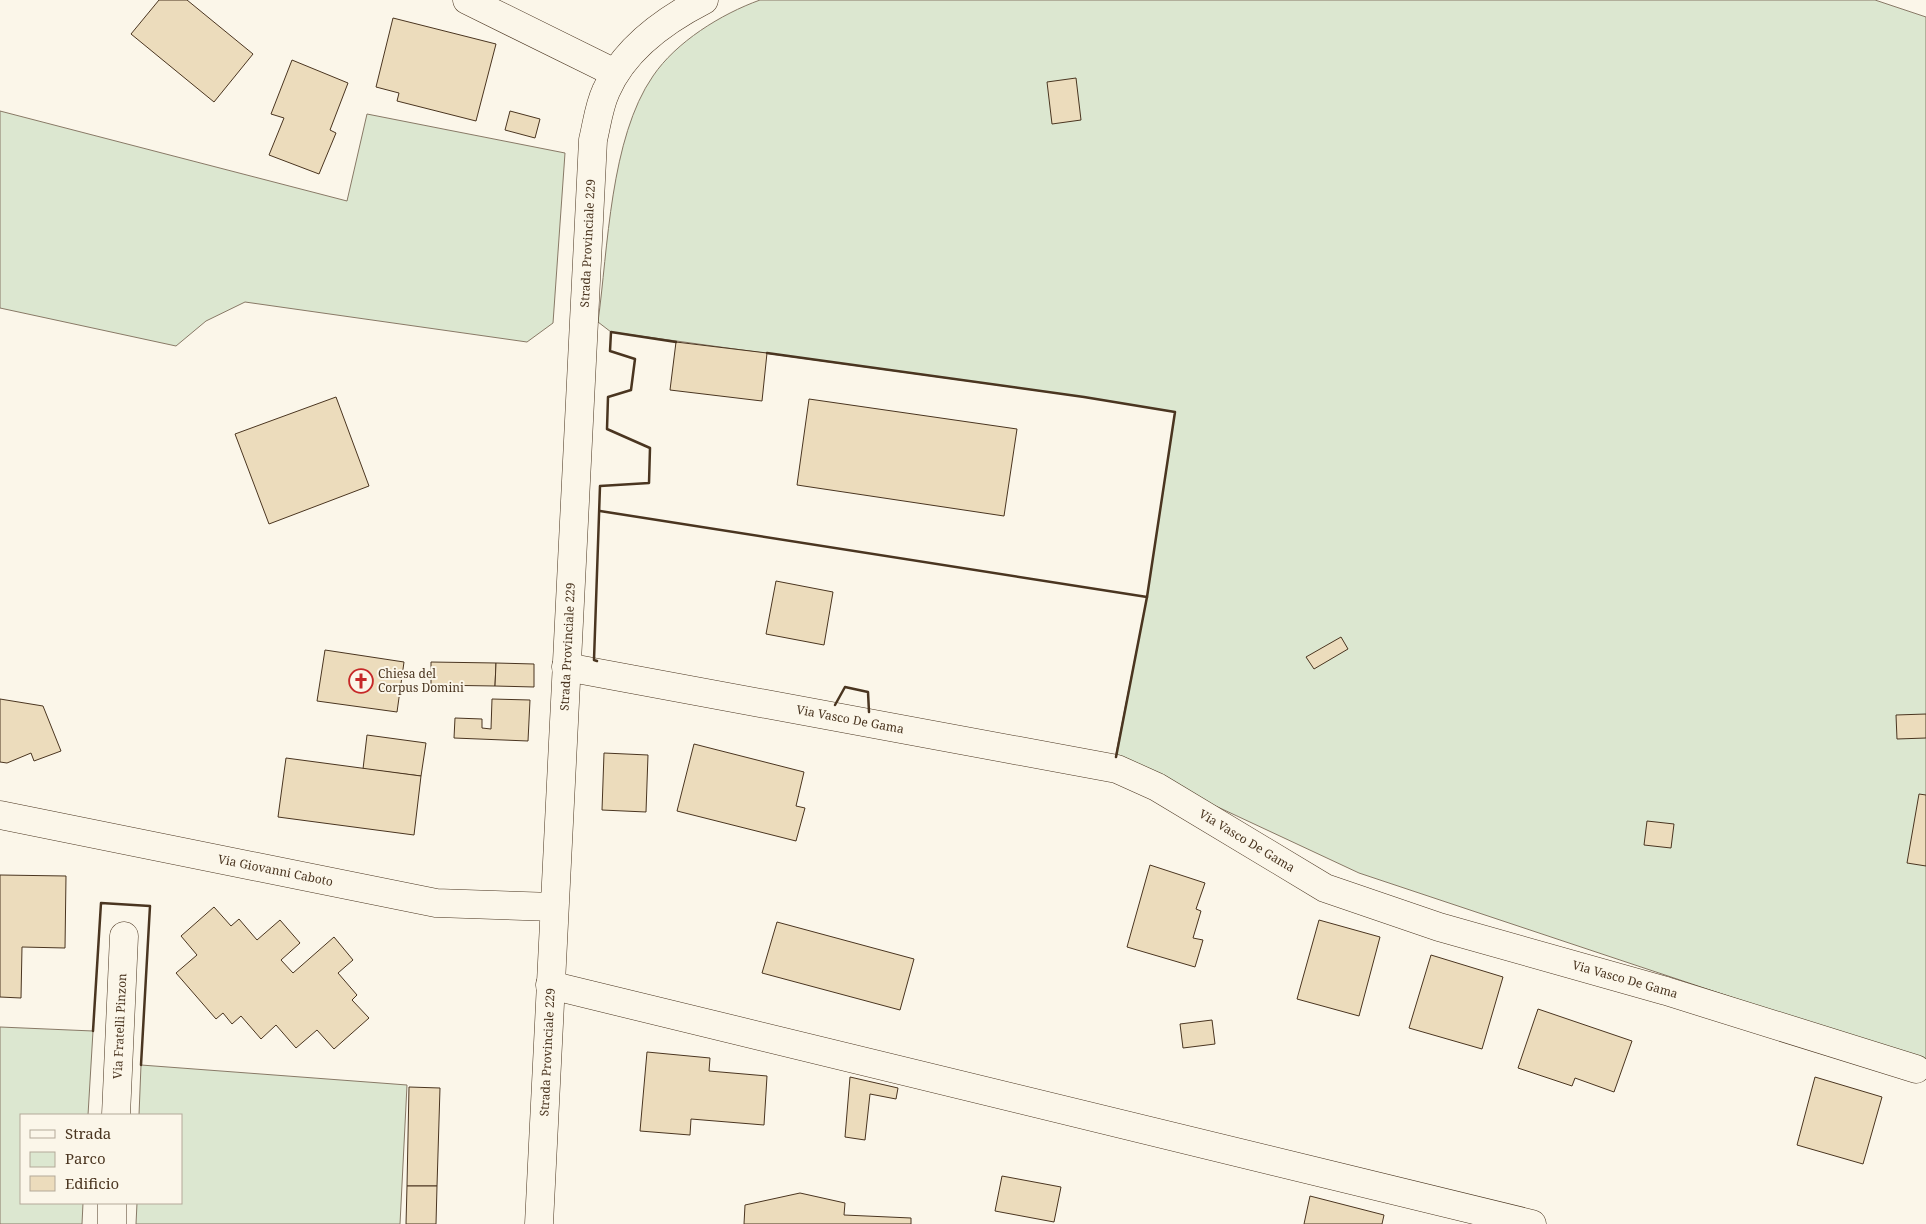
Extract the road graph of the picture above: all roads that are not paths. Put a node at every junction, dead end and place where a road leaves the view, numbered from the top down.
1 (467, 0) edge
2 (704, 0) edge
3 (615, 73) junction
4 (566, 667) junction
5 (0, 815) edge
6 (554, 907) junction
7 (124, 936) dead end
8 (550, 985) junction
9 (1916, 1070) dead end
10 (116, 1114) edge
11 (112, 1204) edge
12 (112, 1224) edge
13 (539, 1224) edge
14 (1532, 1224) edge

1 - 3 street
2 - 3 street, Strada Provinciale 229
3 - 4 street, Strada Provinciale 229
4 - 6 street, Strada Provinciale 229
4 - 9 street, Via Vasco De Gama
5 - 6 street, Via Giovanni Caboto
6 - 8 street, Strada Provinciale 229
7 - 10 street, Via Fratelli Pinzon
8 - 13 street, Strada Provinciale 229
8 - 14 street
11 - 12 street

